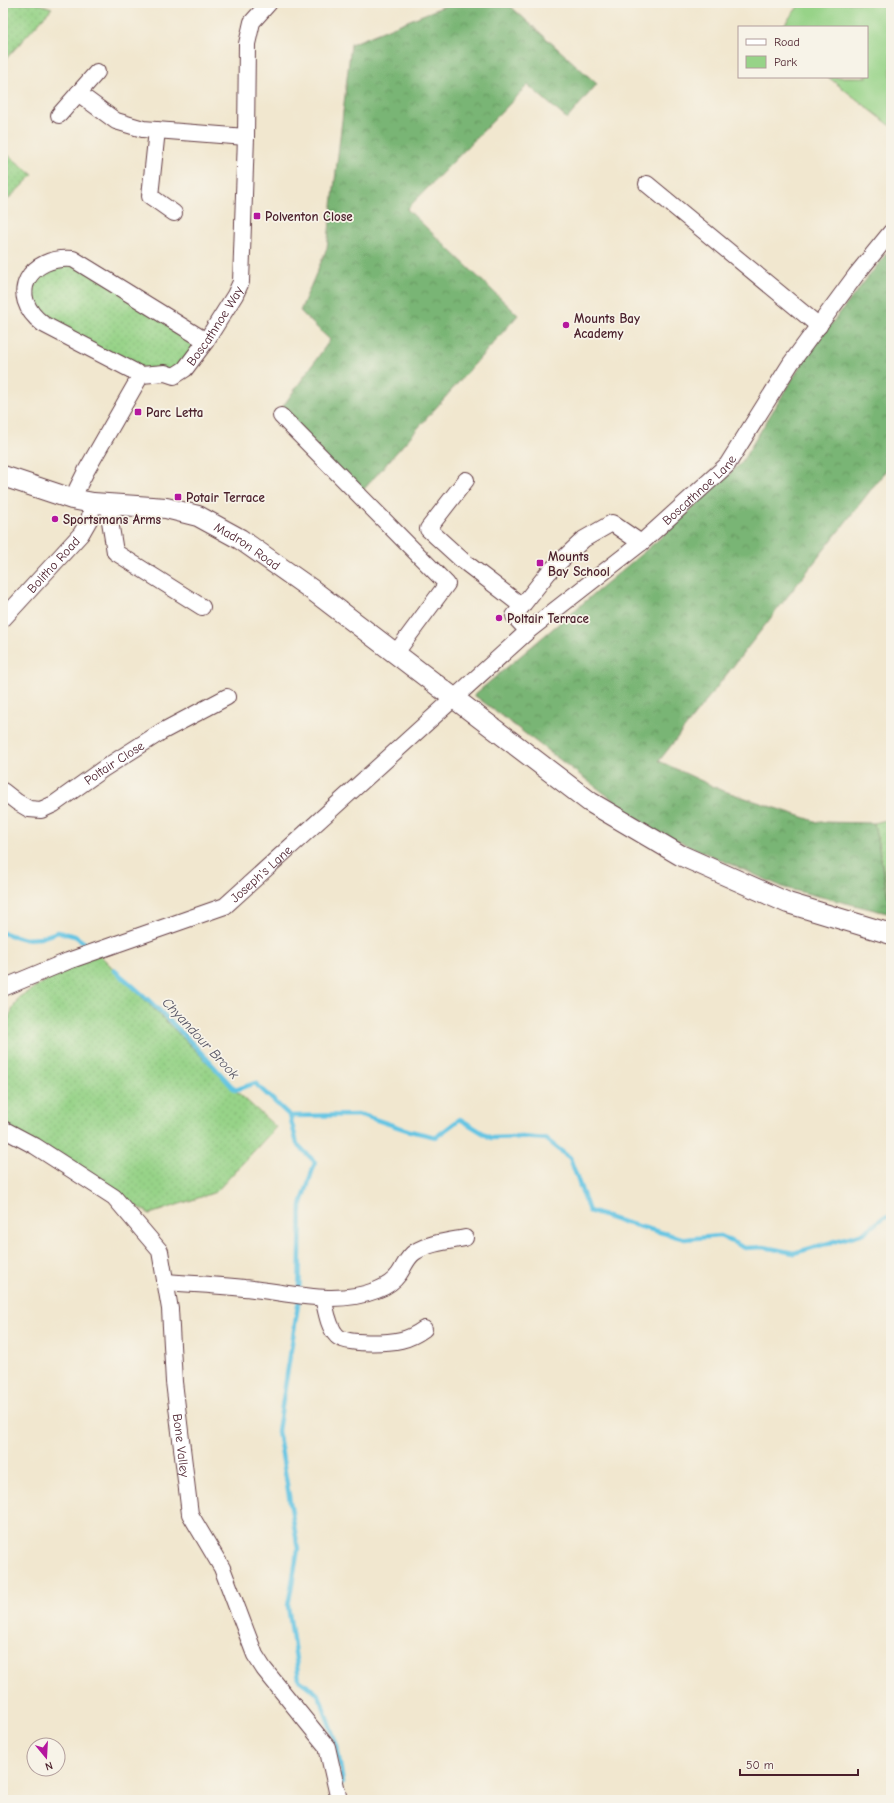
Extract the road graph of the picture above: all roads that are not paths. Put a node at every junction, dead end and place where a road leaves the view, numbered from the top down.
1 (269, 3) edge
2 (97, 72) dead end
3 (78, 93) junction
4 (59, 115) dead end
5 (157, 130) junction
6 (246, 137) junction
7 (647, 184) dead end
8 (174, 213) dead end
9 (891, 232) edge
10 (819, 326) junction
11 (206, 341) junction
12 (141, 375) junction
13 (281, 416) dead end
14 (3, 476) edge
15 (466, 480) dead end
16 (72, 499) junction
17 (101, 503) junction
18 (640, 542) junction
19 (522, 606) junction
20 (202, 607) dead end
21 (3, 620) edge
22 (528, 631) junction
23 (395, 654) junction
24 (227, 698) dead end
25 (454, 699) junction
26 (3, 791) edge
27 (891, 934) edge
28 (3, 988) edge
29 (3, 1129) edge
30 (465, 1238) dead end
31 (165, 1282) junction
32 (323, 1298) junction
33 (424, 1329) dead end
34 (339, 1800) edge

1 - 6 street, Boscathnoe Way
2 - 3 street
3 - 4 street
3 - 5 street
5 - 6 street
5 - 8 street
6 - 11 street, Boscathnoe Way
7 - 10 street
9 - 10 street, Boscathnoe Lane
10 - 18 street, Boscathnoe Lane
11 - 12 street, Boscathnoe Way
11 - 12 street
12 - 16 street
13 - 23 street
14 - 16 main road, Madron Road
15 - 19 street
16 - 17 main road, Madron Road
17 - 20 street
17 - 21 street, Bolitho Road
17 - 23 main road, Madron Road
18 - 19 street
18 - 22 street, Boscathnoe Lane
19 - 22 street
22 - 25 street, Boscathnoe Lane
23 - 25 main road, Madron Road
24 - 26 street, Poltair Close
25 - 27 main road, Madron Road
25 - 28 street, Joseph's Lane
29 - 31 street, Bone Valley
30 - 32 street
31 - 32 street
31 - 34 street, Bone Valley
32 - 33 street

